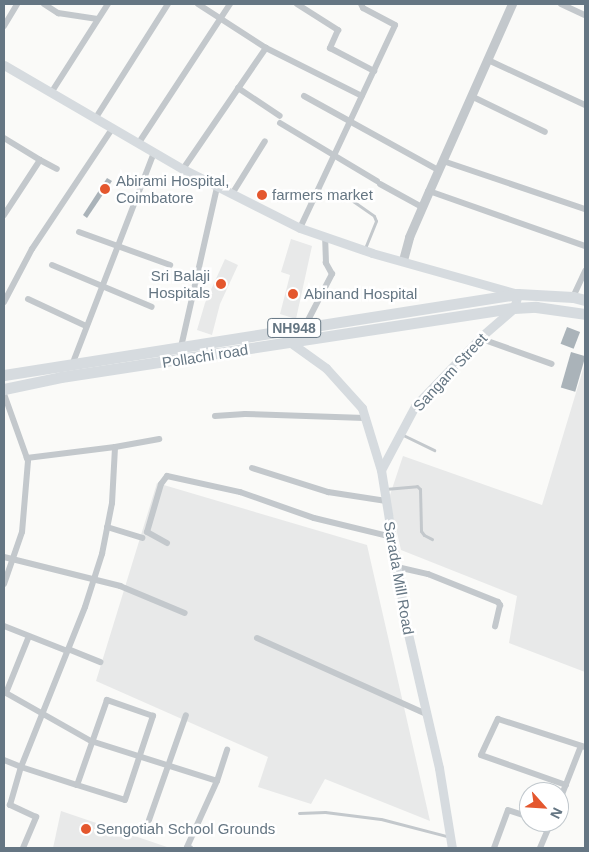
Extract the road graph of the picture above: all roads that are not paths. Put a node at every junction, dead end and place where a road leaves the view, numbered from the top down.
1 (17, 4) edge
2 (44, 4) edge
3 (108, 4) edge
4 (168, 4) edge
5 (198, 4) edge
6 (230, 4) edge
7 (297, 4) edge
8 (361, 4) edge
9 (512, 4) edge
10 (561, 4) edge
11 (585, 15) edge
12 (98, 19) junction
13 (221, 19) junction
14 (4, 26) edge
15 (266, 48) junction
16 (488, 60) junction
17 (4, 66) edge
18 (374, 71) junction
19 (238, 88) junction
20 (51, 93) junction
21 (304, 96) dead end
22 (362, 96) junction
23 (471, 96) junction
24 (585, 105) edge
25 (95, 119) junction
26 (351, 120) junction
27 (112, 129) junction
28 (545, 132) dead end
29 (4, 138) edge
30 (265, 141) dead end
31 (138, 144) junction
32 (154, 153) junction
33 (334, 156) junction
34 (40, 160) junction
35 (443, 161) junction
36 (57, 169) dead end
37 (183, 169) junction
38 (438, 170) junction
39 (217, 187) junction
40 (429, 191) junction
41 (232, 194) junction
42 (350, 199) dead end
43 (422, 207) junction
44 (585, 209) edge
45 (4, 215) edge
46 (300, 228) junction
47 (79, 232) dead end
48 (326, 238) junction
49 (117, 246) junction
50 (585, 246) edge
51 (364, 250) junction
52 (403, 260) junction
53 (52, 265) dead end
54 (170, 266) dead end
55 (585, 271) edge
56 (101, 285) junction
57 (518, 294) junction
58 (573, 297) junction
59 (28, 300) dead end
60 (585, 300) edge
61 (4, 302) edge
62 (152, 307) dead end
63 (514, 308) junction
64 (585, 314) edge
65 (86, 326) junction
66 (305, 326) junction
67 (287, 336) junction
68 (479, 338) junction
69 (181, 347) junction
70 (552, 364) dead end
71 (72, 365) junction
72 (4, 375) edge
73 (4, 388) edge
74 (4, 394) edge
75 (215, 416) dead end
76 (365, 418) junction
77 (400, 434) junction
78 (159, 439) dead end
79 (115, 446) junction
80 (434, 450) dead end
81 (27, 458) junction
82 (252, 468) dead end
83 (381, 470) junction
84 (384, 489) junction
85 (386, 502) junction
86 (107, 527) junction
87 (392, 537) junction
88 (142, 538) dead end
89 (432, 540) dead end
90 (167, 543) dead end
91 (4, 557) edge
92 (13, 559) junction
93 (396, 567) junction
94 (93, 580) junction
95 (4, 584) edge
96 (185, 613) dead end
97 (4, 626) edge
98 (494, 626) dead end
99 (29, 636) junction
100 (257, 638) dead end
101 (68, 650) junction
102 (100, 662) dead end
103 (5, 692) edge
104 (42, 714) junction
105 (426, 714) junction
106 (186, 715) dead end
107 (91, 741) junction
108 (583, 746) edge
109 (227, 750) dead end
110 (141, 758) junction
111 (4, 760) edge
112 (168, 766) junction
113 (21, 767) junction
114 (217, 781) junction
115 (558, 782) edge
116 (567, 782) edge
117 (77, 785) junction
118 (7, 805) edge
119 (299, 812) dead end
120 (519, 814) edge
121 (149, 820) dead end
122 (546, 832) edge
123 (450, 838) junction
124 (23, 848) edge
125 (190, 848) edge
126 (452, 848) edge
127 (494, 848) edge
128 (540, 848) edge

1 - 14 street
2 - 12 street
3 - 12 street
4 - 25 street
5 - 13 street
6 - 13 street
7 - 18 street
8 - 18 street
9 - 16 street
10 - 11 street
12 - 20 street
13 - 15 street
13 - 31 street
15 - 19 street
15 - 22 street
16 - 23 street
16 - 24 street
17 - 20 main road
18 - 22 street
19 - 33 street
19 - 37 street
20 - 25 main road
21 - 26 street
22 - 26 street
23 - 28 street
23 - 35 street
25 - 27 main road
26 - 33 street
26 - 38 street
27 - 31 main road
27 - 61 street
29 - 34 street
30 - 41 street
31 - 32 main road
32 - 37 main road
32 - 49 street
33 - 43 street
33 - 46 street
34 - 36 street
34 - 45 street
35 - 38 street
35 - 44 street
37 - 39 main road
38 - 40 street
39 - 41 main road
39 - 69 street
40 - 43 street
40 - 50 street
41 - 46 main road
42 - 51 lane
43 - 52 street
46 - 48 main road
47 - 49 street
48 - 51 main road
48 - 66 street
49 - 54 street
49 - 56 street
51 - 52 main road
52 - 57 main road
53 - 56 street
55 - 58 street
56 - 62 street
56 - 65 street
57 - 58 highway, NH948
57 - 63 main road
57 - 66 highway, NH948
58 - 60 highway, NH948
59 - 65 street
63 - 64 highway, Pollachi road / NH948
63 - 67 highway, Pollachi road / NH948
63 - 68 main road, Sangam Street
65 - 71 street
66 - 67 highway, NH948
67 - 69 highway, NH948
67 - 73 highway, Pollachi road / NH948
67 - 76 main road, Sarada Mill Road
68 - 70 street
68 - 77 main road, Sangam Street
69 - 71 highway, NH948
71 - 72 highway, NH948
74 - 81 street
75 - 76 street
76 - 83 main road, Sarada Mill Road
77 - 80 lane
77 - 83 main road, Sangam Street
78 - 79 street
79 - 81 street
79 - 86 street
81 - 92 street
82 - 85 street
83 - 84 main road, Sarada Mill Road
84 - 85 main road, Sarada Mill Road
84 - 89 lane
85 - 87 main road, Sarada Mill Road
86 - 88 street
86 - 94 street
87 - 90 street
87 - 93 main road, Sarada Mill Road
91 - 92 street
92 - 94 street
92 - 95 street
93 - 98 street
93 - 105 main road, Sarada Mill Road
94 - 96 street
94 - 101 street
97 - 99 street
99 - 101 street
99 - 103 street
100 - 105 street
101 - 102 street
101 - 104 street
103 - 104 street
104 - 107 street
104 - 113 street
105 - 123 main road, Sarada Mill Road
106 - 112 street
107 - 110 street
107 - 110 street
107 - 117 street
108 - 115 street
108 - 116 street
109 - 114 street
110 - 112 street
110 - 117 street
111 - 113 street
112 - 114 street
112 - 121 street
113 - 117 street
113 - 118 street
114 - 125 street
118 - 124 street
119 - 123 lane
120 - 127 street
122 - 128 street
123 - 126 main road, Sarada Mill Road

